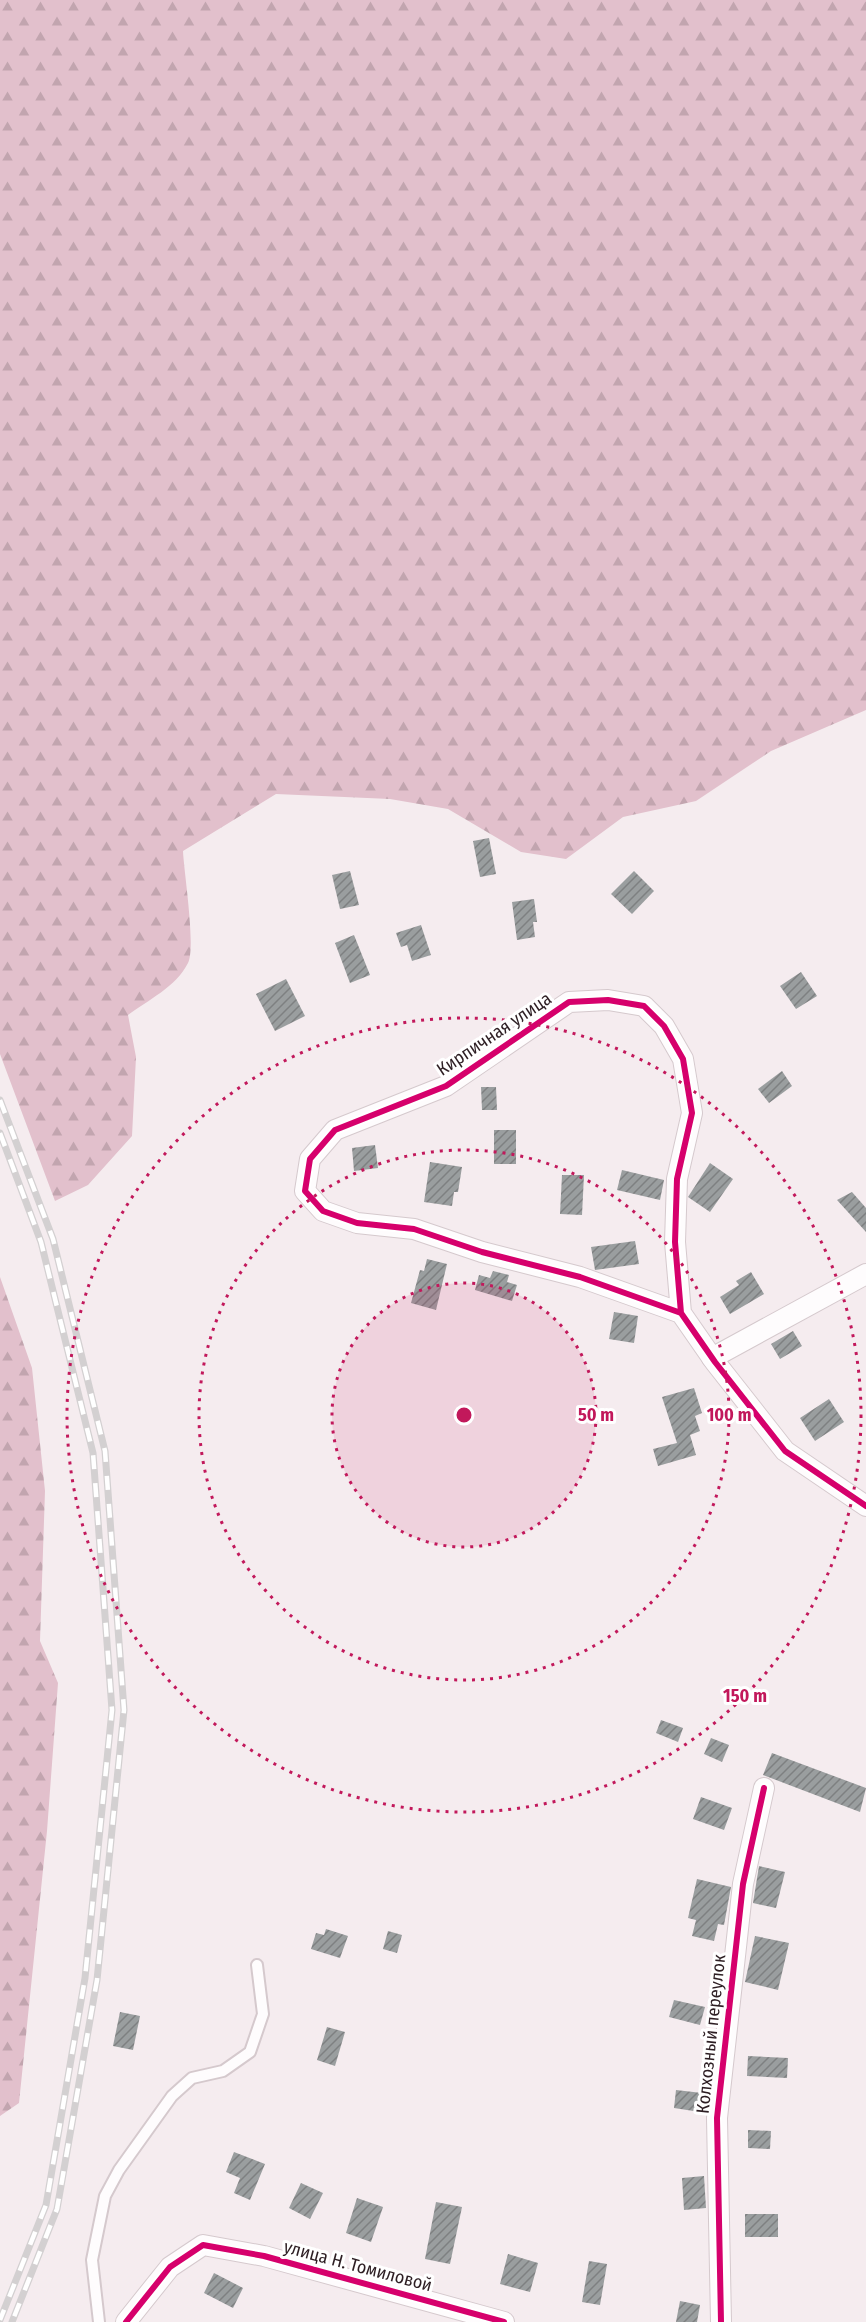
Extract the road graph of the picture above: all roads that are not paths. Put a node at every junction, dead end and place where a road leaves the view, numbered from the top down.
1 (866, 1274) edge
2 (681, 1313) junction
3 (712, 1358) junction
4 (866, 1506) edge
5 (764, 1788) dead end
6 (257, 1965) dead end
7 (99, 2322) edge
8 (126, 2322) edge
9 (504, 2322) edge
10 (721, 2322) edge

1 - 3 street
2 - 2 street, Кирпичная улица
2 - 3 street, Кирпичная улица
3 - 4 street, Кирпичная улица
5 - 10 street, Колхозный переулок
6 - 7 lane
8 - 9 street, улица Н. Томиловой

